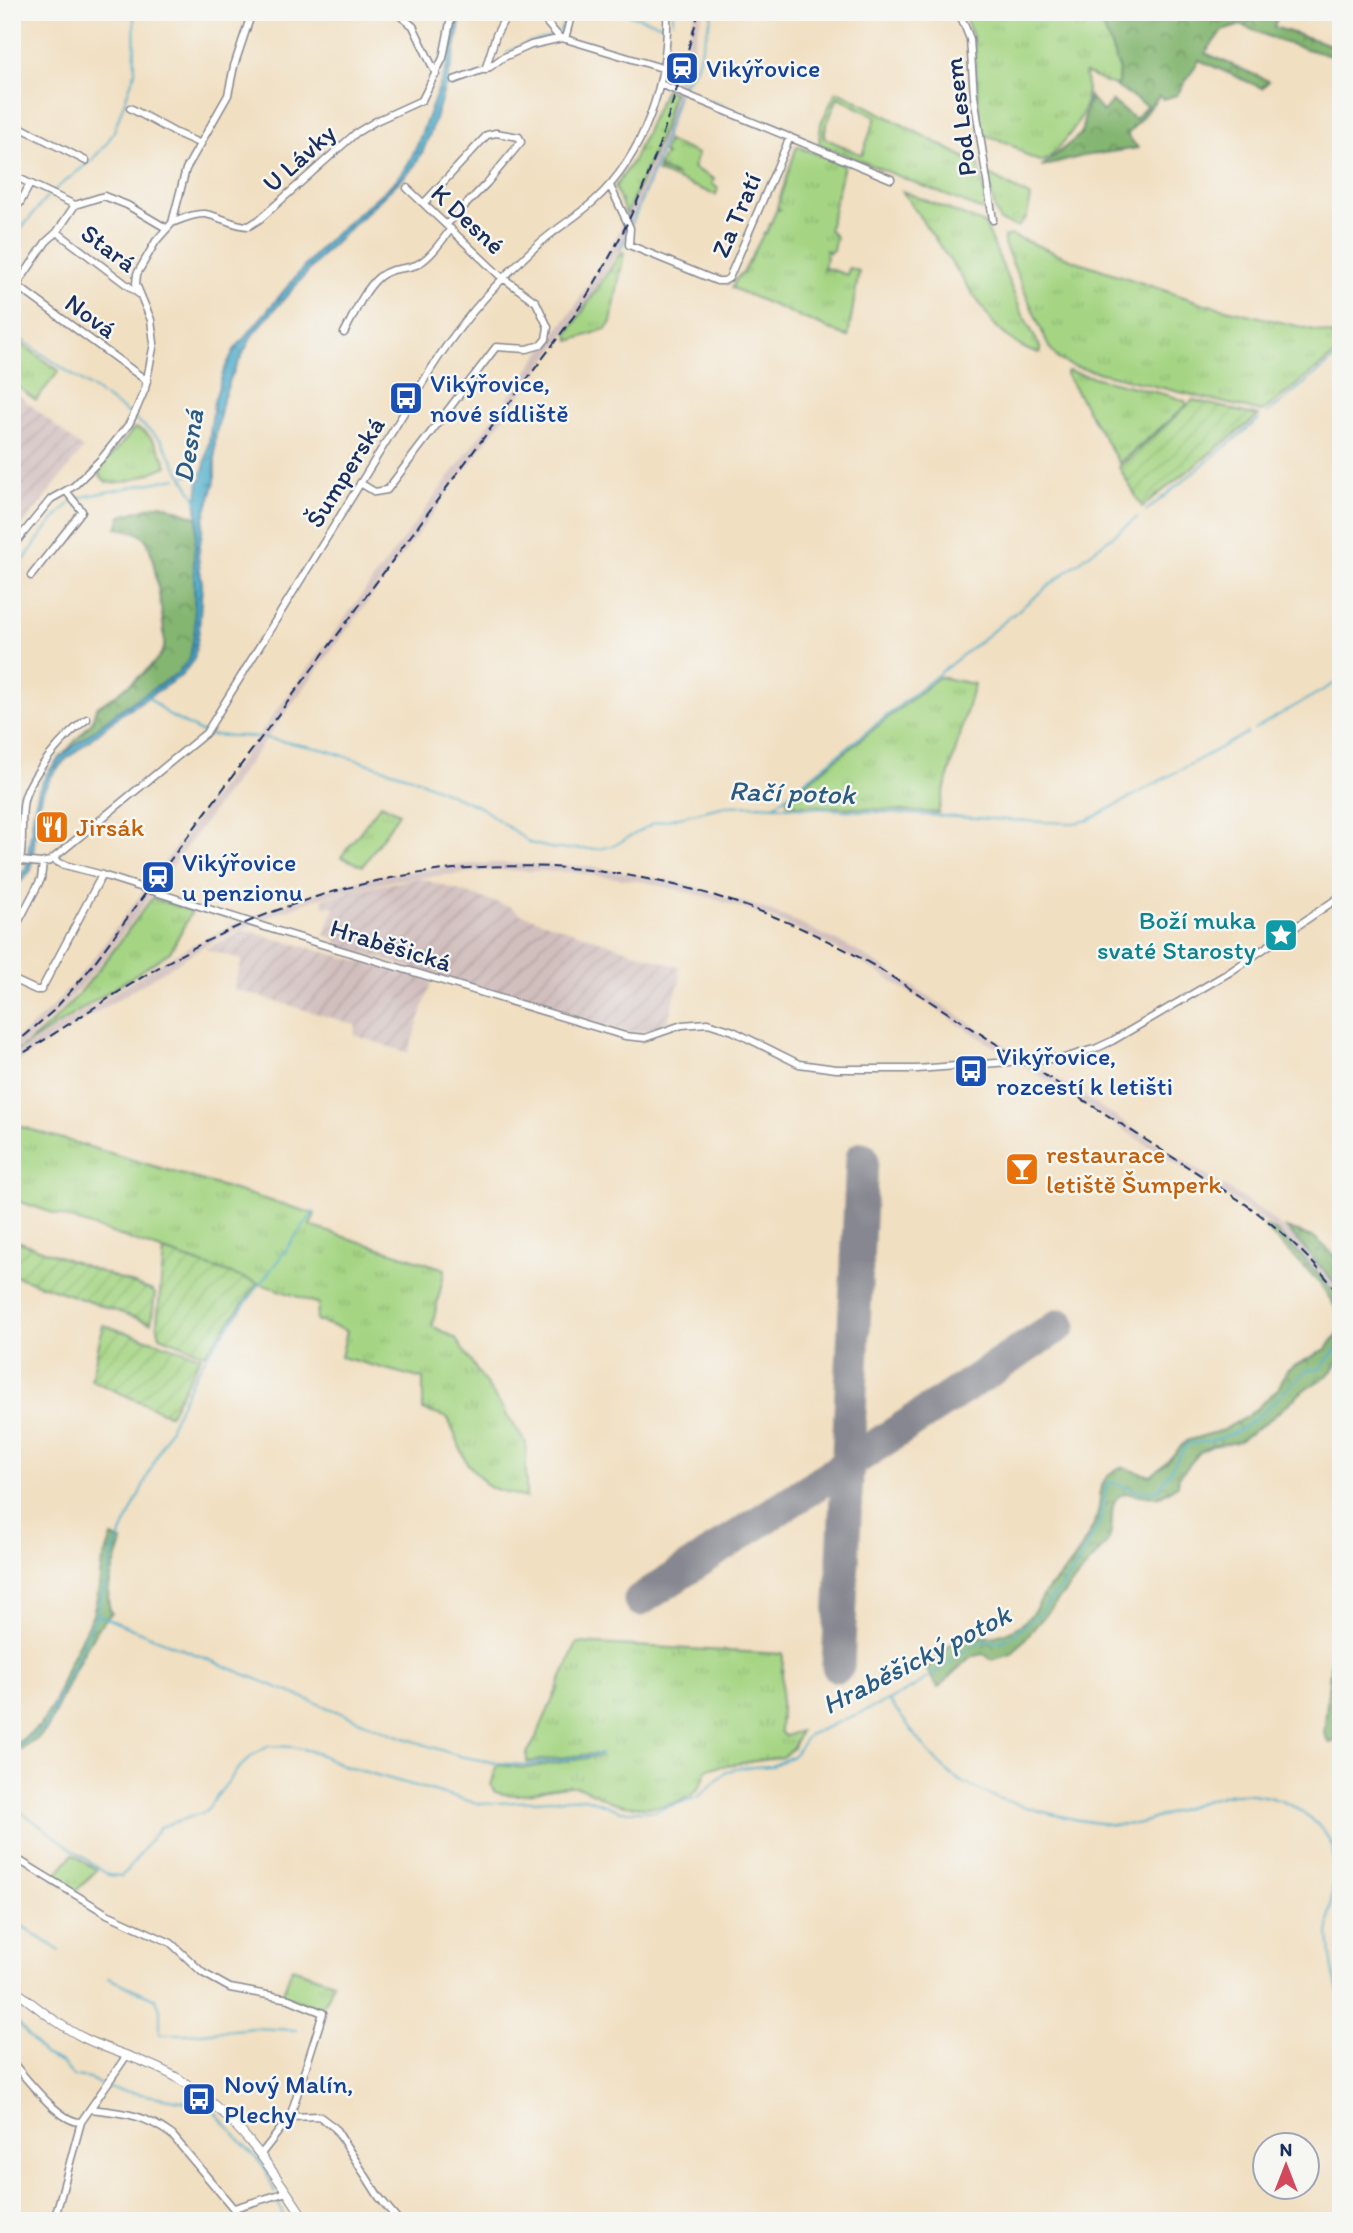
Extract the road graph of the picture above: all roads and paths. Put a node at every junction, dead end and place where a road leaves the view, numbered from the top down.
1 (252, 12) edge
2 (395, 12) edge
3 (452, 12) edge
4 (508, 12) edge
5 (542, 12) edge
6 (572, 12) edge
7 (667, 12) edge
8 (959, 12) edge
9 (560, 36) junction
10 (487, 68) junction
11 (662, 68) junction
12 (436, 74) junction
13 (454, 80) dead end
14 (660, 84) junction
15 (130, 108) dead end
16 (12, 123) edge
17 (790, 138) junction
18 (201, 144) junction
19 (86, 161) dead end
20 (12, 174) edge
21 (891, 179) dead end
22 (30, 184) junction
23 (610, 186) junction
24 (407, 188) dead end
25 (424, 203) junction
26 (12, 205) edge
27 (75, 205) junction
28 (993, 220) dead end
29 (169, 226) junction
30 (449, 227) junction
31 (57, 232) junction
32 (504, 278) junction
33 (15, 284) edge
34 (139, 294) junction
35 (344, 333) dead end
36 (147, 381) junction
37 (360, 483) junction
38 (66, 491) junction
39 (12, 547) edge
40 (31, 576) dead end
41 (87, 719) dead end
42 (12, 852) edge
43 (52, 859) junction
44 (19, 861) edge
45 (43, 863) junction
46 (102, 875) junction
47 (1341, 896) edge
48 (12, 933) edge
49 (12, 979) edge
50 (12, 1856) edge
51 (12, 1987) edge
52 (127, 2055) junction
53 (12, 2062) edge
54 (90, 2109) junction
55 (290, 2117) junction
56 (81, 2122) junction
57 (261, 2154) junction
58 (281, 2194) junction
59 (234, 2208) junction
60 (54, 2221) edge
61 (244, 2221) edge
62 (306, 2221) edge
63 (399, 2221) edge

1 - 18 street
2 - 12 street
3 - 12 street
4 - 10 street
5 - 9 street
6 - 9 street
7 - 11 street, Šumperská
8 - 28 street, Pod Lesem
9 - 10 street
9 - 11 street
10 - 13 street
11 - 14 street, Šumperská
12 - 29 street, U Lávky
14 - 17 street
14 - 23 street, Šumperská
15 - 18 street
16 - 19 street
17 - 21 street
17 - 23 street, Za Tratí
18 - 29 street
20 - 22 street
22 - 26 street
22 - 27 street
23 - 32 street, Šumperská
24 - 25 street, K Desné
25 - 30 street, K Desné
25 - 30 street
27 - 29 street
27 - 31 street, Stará
29 - 34 street
30 - 32 street, K Desné
30 - 35 street
31 - 33 street, Stará
31 - 34 street, Stará
32 - 37 street, Šumperská
32 - 37 street, K Desné
33 - 36 street, Nová
34 - 36 street
36 - 38 street
37 - 43 street, Šumperská
38 - 39 street
38 - 40 street
41 - 44 street
42 - 44 street
43 - 45 street, Šumperská
43 - 46 street, Hraběšická
44 - 45 street
45 - 48 street
46 - 47 street, Hraběšická
46 - 49 street
50 - 55 street
51 - 52 main road
52 - 54 street
52 - 57 main road
53 - 56 street
54 - 56 street
54 - 59 street
55 - 57 street
55 - 63 street
56 - 60 street
57 - 58 main road
58 - 59 street
58 - 62 main road
59 - 61 street

